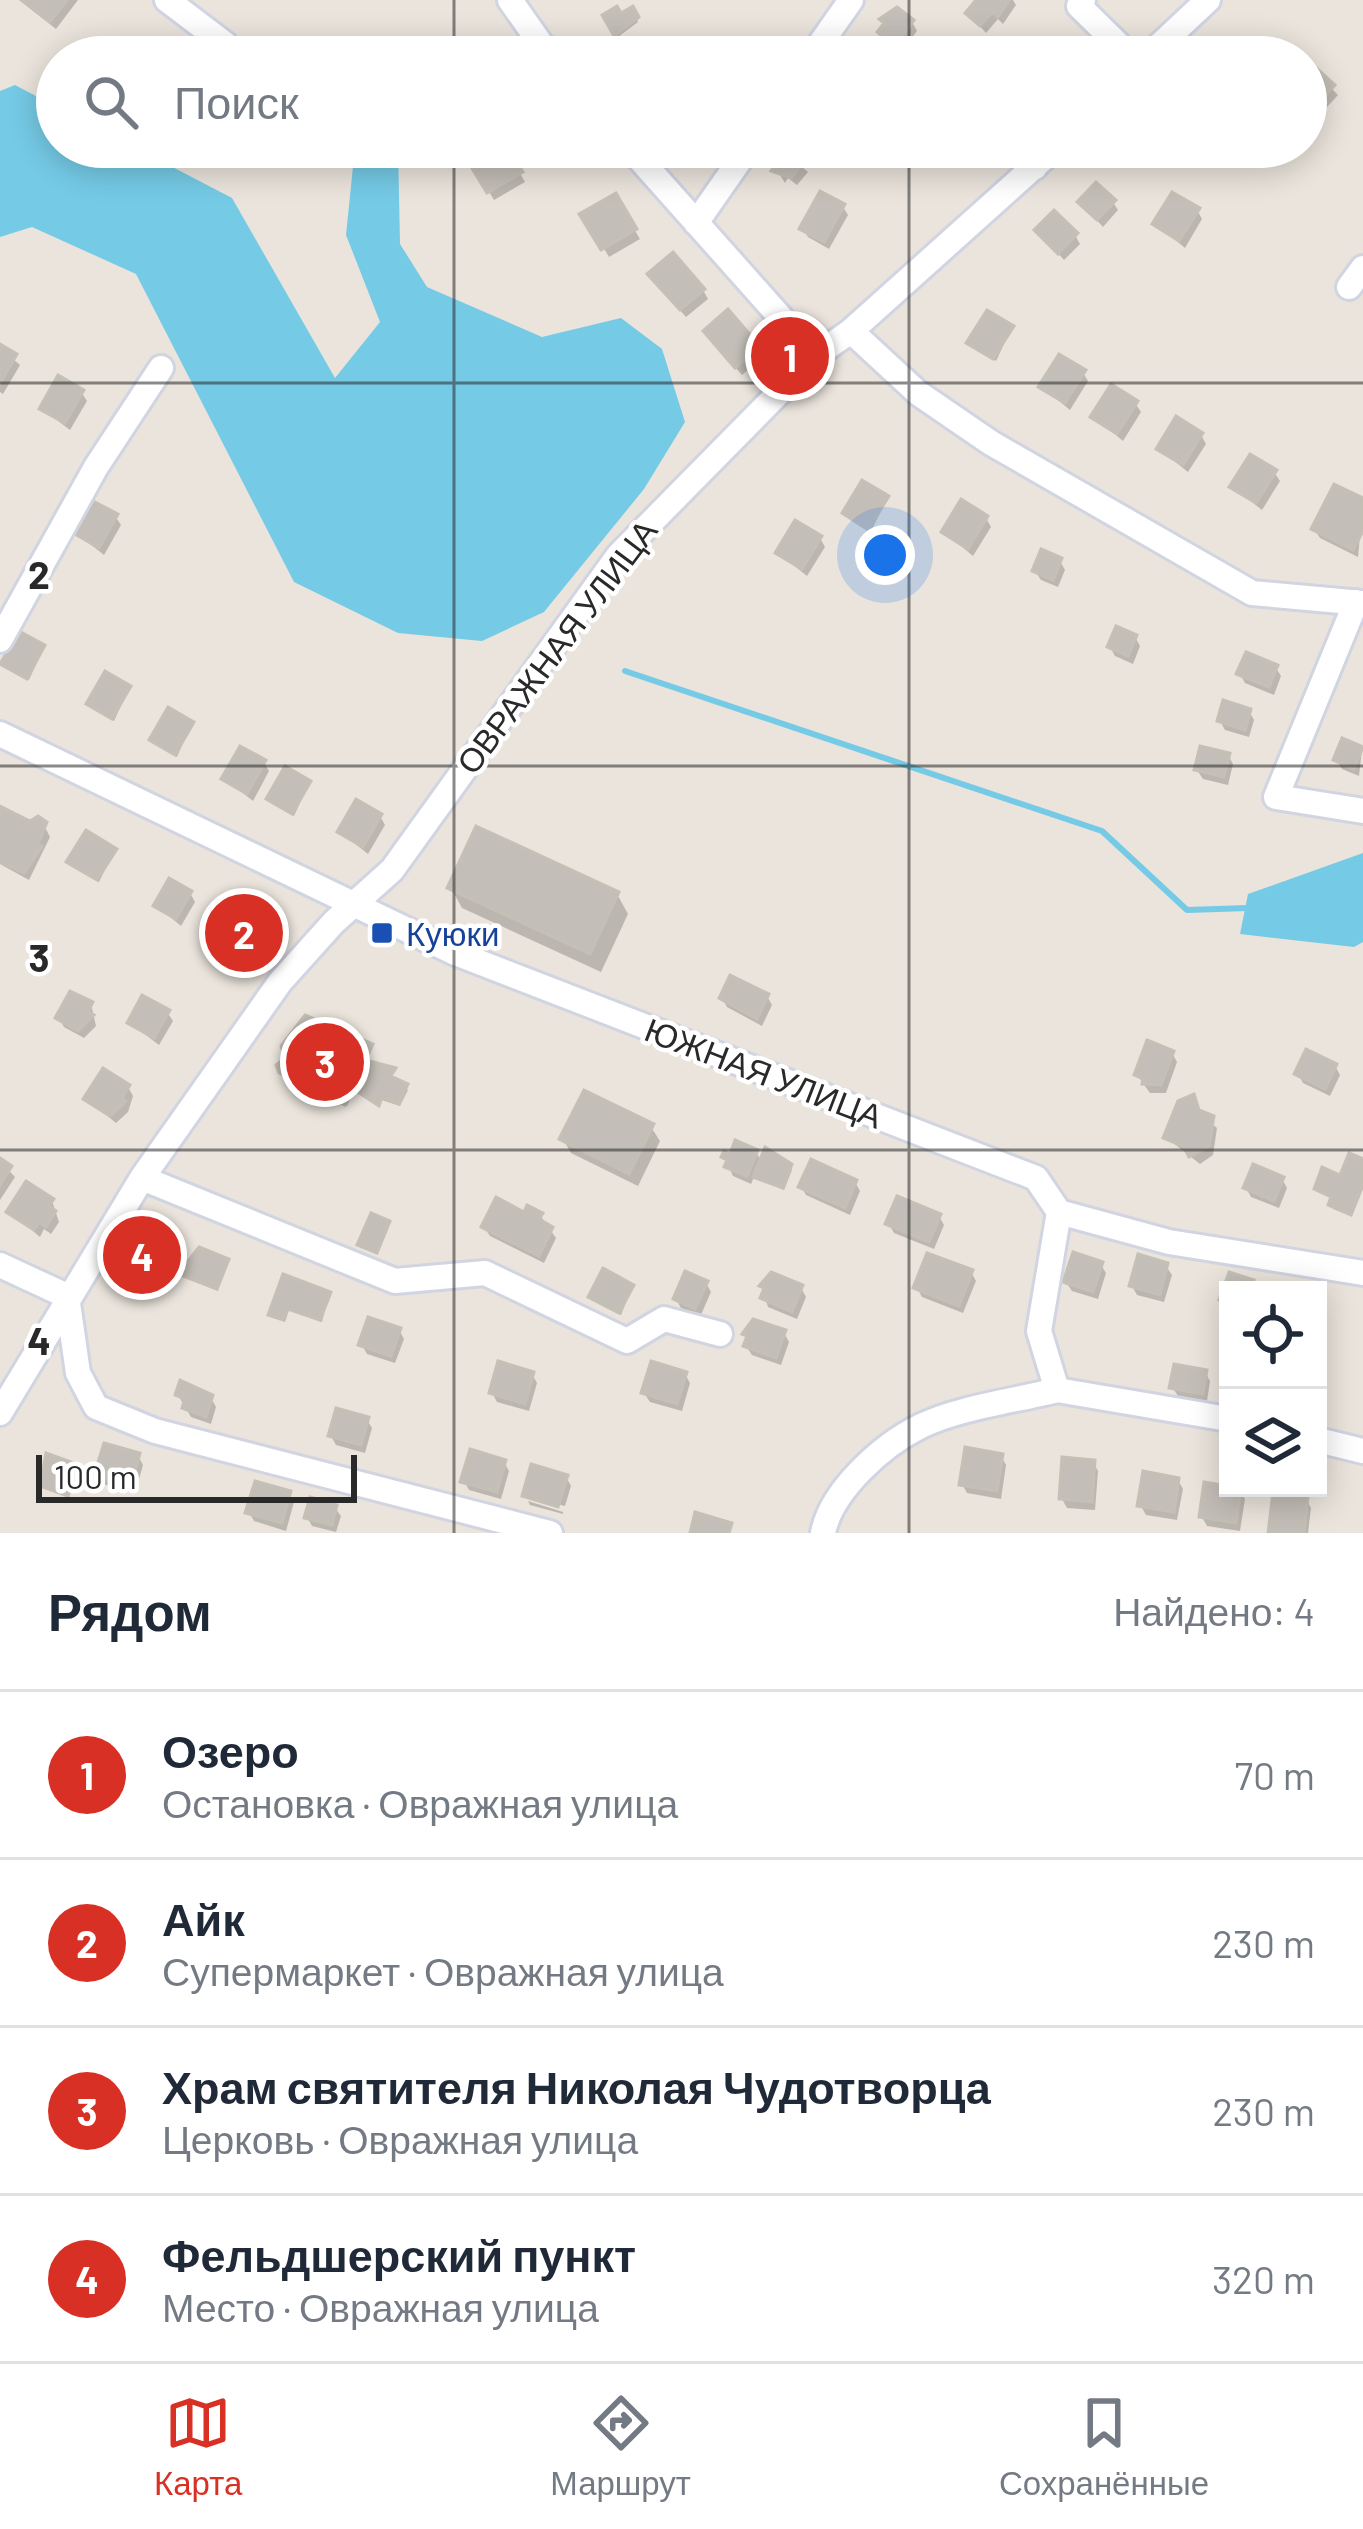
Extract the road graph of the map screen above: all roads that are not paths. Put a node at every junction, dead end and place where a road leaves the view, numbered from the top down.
1 (167, 0) edge
2 (509, 0) edge
3 (851, 0) edge
4 (1083, 0) edge
5 (1208, 0) edge
6 (214, 36) edge
7 (535, 36) edge
8 (826, 36) edge
9 (1110, 36) edge
10 (1169, 36) edge
11 (647, 168) edge
12 (734, 168) edge
13 (1034, 168) edge
14 (696, 223) junction
15 (851, 331) junction
16 (814, 356) junction
17 (161, 368) dead end
18 (1359, 602) edge
19 (0, 640) edge
20 (2, 741) edge
21 (1363, 811) edge
22 (354, 904) junction
23 (142, 1178) junction
24 (1059, 1211) junction
25 (0, 1265) edge
26 (1363, 1274) edge
27 (67, 1296) junction
28 (720, 1334) dead end
29 (1057, 1390) junction
30 (0, 1413) edge
31 (1219, 1417) edge
32 (1327, 1442) edge
33 (1363, 1451) edge
34 (550, 1533) edge
35 (823, 1533) edge

1 - 6 street
2 - 7 street
3 - 8 street
4 - 9 street
5 - 10 street
11 - 14 street
12 - 14 street
13 - 15 street, ОВРАЖНАЯ УЛИЦА
14 - 16 street
15 - 16 street, ОВРАЖНАЯ УЛИЦА
15 - 18 street
16 - 22 street, ОВРАЖНАЯ УЛИЦА
17 - 19 street
18 - 21 street
20 - 22 street, ЮЖНАЯ УЛИЦА
22 - 23 street, ОВРАЖНАЯ УЛИЦА
22 - 24 street, ЮЖНАЯ УЛИЦА
23 - 27 street
23 - 28 street
24 - 26 street, ЮЖНАЯ УЛИЦА
24 - 29 street
25 - 27 street
27 - 30 street
27 - 34 street
29 - 31 street
29 - 35 street
32 - 33 street

